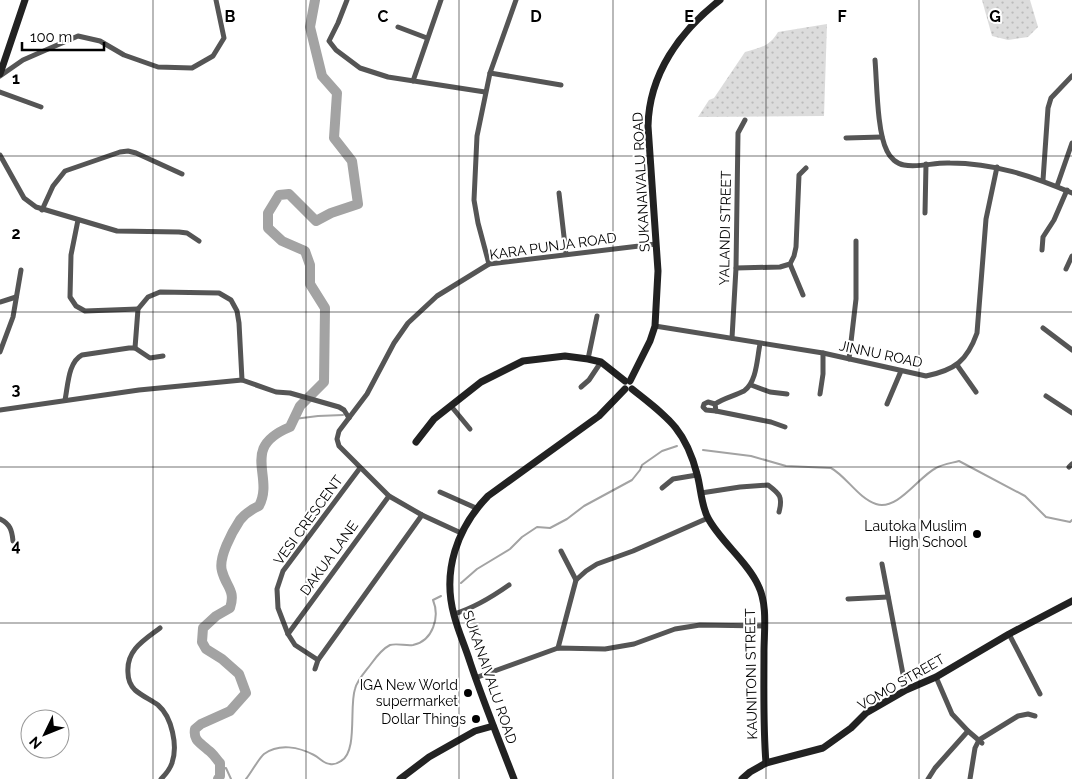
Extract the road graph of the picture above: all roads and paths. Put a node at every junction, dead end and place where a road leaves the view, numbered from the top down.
1 (25, 0) edge
2 (216, 0) edge
3 (347, 0) edge
4 (441, 0) edge
5 (516, 0) edge
6 (720, 0) edge
7 (398, 27) dead end
8 (427, 38) junction
9 (875, 60) dead end
10 (490, 73) junction
11 (0, 75) edge
12 (1072, 76) edge
13 (413, 81) junction
14 (562, 85) dead end
15 (0, 92) edge
16 (485, 92) junction
17 (41, 107) dead end
18 (745, 120) dead end
19 (882, 136) junction
20 (846, 138) dead end
21 (1072, 143) edge
22 (0, 155) edge
23 (926, 164) junction
24 (997, 167) junction
25 (806, 168) dead end
26 (182, 174) dead end
27 (1043, 180) junction
28 (1057, 186) junction
29 (1069, 192) edge
30 (559, 193) dead end
31 (42, 210) junction
32 (925, 213) dead end
33 (78, 220) junction
34 (199, 241) dead end
35 (856, 241) dead end
36 (656, 244) junction
37 (1042, 250) dead end
38 (566, 254) junction
39 (1072, 256) edge
40 (489, 264) junction
41 (790, 264) junction
42 (736, 268) junction
43 (1066, 269) dead end
44 (21, 270) dead end
45 (804, 295) dead end
46 (16, 297) junction
47 (0, 302) edge
48 (138, 309) junction
49 (597, 316) dead end
50 (655, 326) junction
51 (1043, 328) dead end
52 (732, 338) junction
53 (760, 344) junction
54 (135, 348) junction
55 (1072, 350) edge
56 (0, 352) edge
57 (823, 353) junction
58 (163, 356) dead end
59 (588, 359) junction
60 (849, 359) junction
61 (602, 362) junction
62 (957, 365) junction
63 (901, 371) junction
64 (242, 380) junction
65 (628, 385) junction
66 (751, 385) junction
67 (580, 388) dead end
68 (976, 392) dead end
69 (787, 394) dead end
70 (820, 394) dead end
71 (1046, 396) dead end
72 (65, 400) junction
73 (715, 404) junction
74 (887, 404) dead end
75 (451, 406) junction
76 (0, 410) edge
77 (716, 411) junction
78 (1072, 413) edge
79 (349, 418) junction
80 (785, 426) dead end
81 (470, 429) dead end
82 (416, 442) dead end
83 (360, 468) junction
84 (698, 475) junction
85 (662, 488) dead end
86 (440, 492) dead end
87 (701, 493) junction
88 (389, 496) junction
89 (476, 508) junction
90 (779, 512) dead end
91 (422, 515) junction
92 (708, 518) junction
93 (0, 519) edge
94 (461, 533) junction
95 (13, 541) dead end
96 (561, 550) dead end
97 (882, 564) dead end
98 (576, 580) junction
99 (509, 586) dead end
100 (888, 597) junction
101 (848, 599) dead end
102 (1072, 601) edge
103 (454, 614) junction
104 (764, 626) junction
105 (160, 628) dead end
106 (288, 634) junction
107 (1009, 634) junction
108 (558, 648) junction
109 (318, 660) junction
110 (315, 669) dead end
111 (936, 677) junction
112 (475, 678) junction
113 (906, 690) junction
114 (1040, 694) dead end
115 (1035, 716) dead end
116 (493, 726) junction
117 (968, 731) junction
118 (980, 742) junction
119 (766, 763) junction
120 (161, 779) edge
121 (400, 779) edge
122 (514, 779) edge
123 (742, 779) edge
124 (928, 779) edge
125 (970, 779) edge

1 - 11 main road
2 - 11 street
3 - 13 street
4 - 8 street
5 - 10 street
6 - 36 main road, SUKANAIVALU ROAD
7 - 8 street
8 - 13 street
9 - 19 street
10 - 14 street
10 - 16 street
12 - 27 street
13 - 16 street
15 - 17 street
16 - 40 street
18 - 42 street, YALANDI STREET
19 - 20 street
19 - 23 street
21 - 28 street
22 - 31 street
23 - 24 street
23 - 32 street
24 - 27 street
24 - 62 street, JINNU ROAD
25 - 41 street
26 - 31 street
27 - 28 street
28 - 29 street
29 - 37 street
30 - 38 street
31 - 33 street
33 - 34 street
33 - 48 street
35 - 60 street
36 - 38 street, KARA PUNJA ROAD
36 - 50 main road, SUKANAIVALU ROAD
38 - 40 street, KARA PUNJA ROAD
39 - 43 street
40 - 79 street, KARA PUNJA ROAD
41 - 42 street
41 - 45 street
42 - 52 street, YALANDI STREET
44 - 46 street
46 - 47 street
46 - 56 street
48 - 54 street
48 - 64 street
49 - 59 street
50 - 52 street, JINNU ROAD
50 - 65 main road, SUKANAIVALU ROAD
51 - 55 street
52 - 53 street, JINNU ROAD
53 - 57 street, JINNU ROAD
53 - 66 street
54 - 58 street
54 - 72 street
57 - 60 street, JINNU ROAD
57 - 70 street
59 - 61 main road
59 - 75 main road
60 - 63 street, JINNU ROAD
61 - 65 main road, KAUNITONI STREET
61 - 67 street
62 - 63 street, JINNU ROAD
62 - 68 street
63 - 74 street
64 - 72 street
64 - 79 street
65 - 84 main road, KAUNITONI STREET
65 - 89 main road, SUKANAIVALU ROAD
66 - 69 street
66 - 73 street
71 - 78 street
72 - 76 street
73 - 77 street
73 - 77 street
75 - 81 street
75 - 82 main road
77 - 80 street
79 - 83 street, KARA PUNJA ROAD
83 - 88 street, KARA PUNJA ROAD
83 - 106 street, VESI CRESCENT
84 - 85 street
84 - 87 main road, KAUNITONI STREET
86 - 89 street
87 - 90 street
87 - 92 main road, KAUNITONI STREET
88 - 91 street, KARA PUNJA ROAD
88 - 106 street, DAKUA LANE
89 - 94 main road, SUKANAIVALU ROAD
91 - 94 street, KARA PUNJA ROAD
91 - 109 street
92 - 98 street
92 - 104 main road, KAUNITONI STREET
93 - 95 street
94 - 103 main road, SUKANAIVALU ROAD
96 - 98 street
97 - 100 street
98 - 108 street
99 - 103 street
100 - 101 street
100 - 113 street
102 - 107 main road, VOMO STREET
103 - 112 main road, SUKANAIVALU ROAD
104 - 108 street
104 - 119 main road, KAUNITONI STREET
105 - 120 street
106 - 109 street, VESI CRESCENT
107 - 111 main road, VOMO STREET
107 - 114 street
108 - 112 street
109 - 110 street
111 - 113 main road, VOMO STREET
111 - 117 street
112 - 116 main road, SUKANAIVALU ROAD
113 - 119 main road, VOMO STREET
115 - 118 street
116 - 121 main road
116 - 122 main road, SUKANAIVALU ROAD
117 - 118 street
117 - 124 street
118 - 125 street
119 - 123 main road, VOMO STREET

